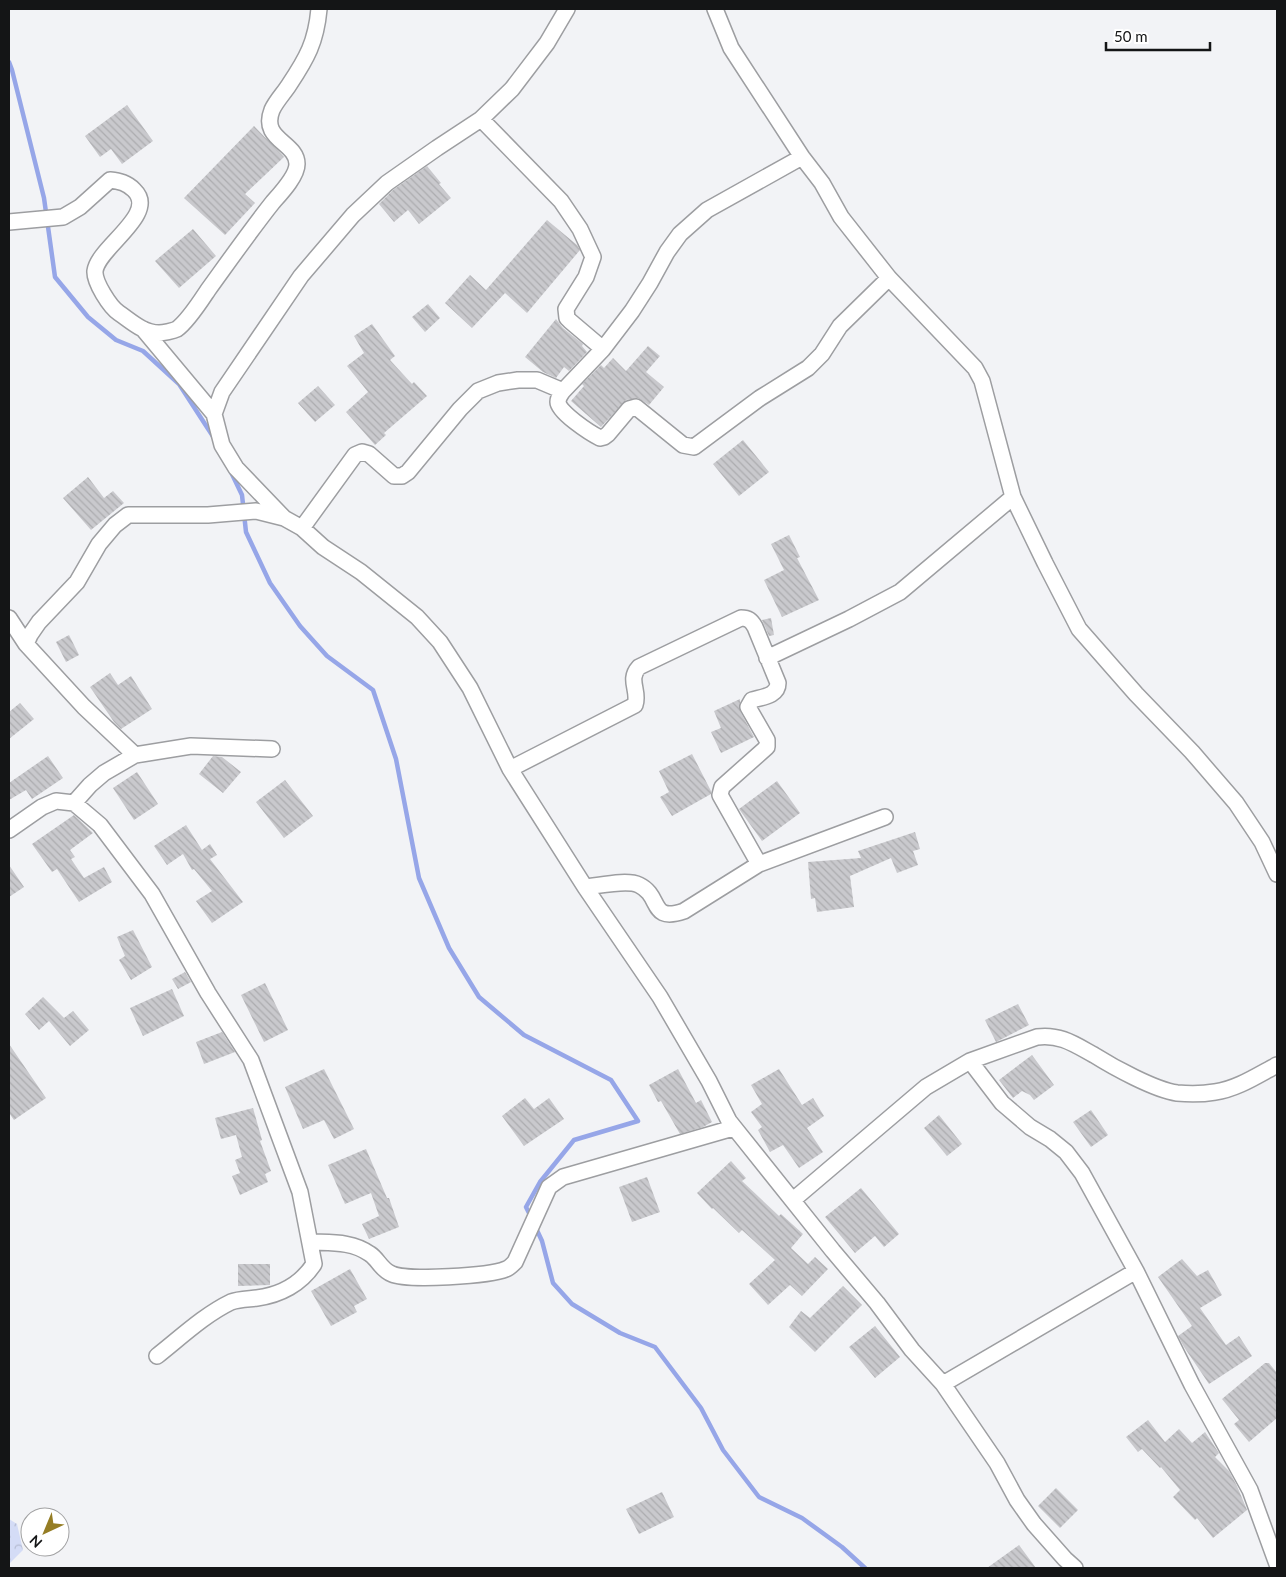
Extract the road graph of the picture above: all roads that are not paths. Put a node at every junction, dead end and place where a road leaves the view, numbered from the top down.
1 (319, 9) edge
2 (567, 9) edge
3 (715, 9) edge
4 (481, 119) junction
5 (802, 157) junction
6 (12, 222) edge
7 (889, 278) junction
8 (143, 330) junction
9 (603, 348) junction
10 (564, 391) junction
11 (214, 414) junction
12 (1013, 497) junction
13 (284, 518) junction
14 (302, 528) junction
15 (9, 618) edge
16 (26, 644) junction
17 (766, 658) junction
18 (272, 749) dead end
19 (135, 755) junction
20 (510, 768) junction
21 (74, 803) junction
22 (885, 817) dead end
23 (9, 830) edge
24 (759, 864) junction
25 (1277, 874) edge
26 (584, 887) junction
27 (970, 1061) junction
28 (1277, 1064) edge
29 (733, 1128) junction
30 (793, 1200) junction
31 (310, 1242) junction
32 (1136, 1271) junction
33 (157, 1356) dead end
34 (943, 1384) junction
35 (1277, 1564) edge
36 (1075, 1568) edge

1 - 8 street
2 - 4 street
3 - 5 street
4 - 9 street
4 - 11 street
5 - 7 street
5 - 9 street
6 - 8 street
7 - 10 street
7 - 12 street
8 - 11 street
9 - 10 street
10 - 14 street
11 - 13 street
12 - 17 street
12 - 25 street
13 - 14 street
13 - 16 street
14 - 20 street
15 - 16 street
16 - 19 street
17 - 20 street
17 - 24 street
18 - 19 street
19 - 21 street
20 - 26 street
21 - 23 street
21 - 31 street
22 - 24 street
24 - 26 street
26 - 29 street
27 - 28 street
27 - 30 street
27 - 32 street
29 - 30 street
29 - 31 street
30 - 34 street
31 - 33 street
32 - 34 street
32 - 35 street
34 - 36 street

